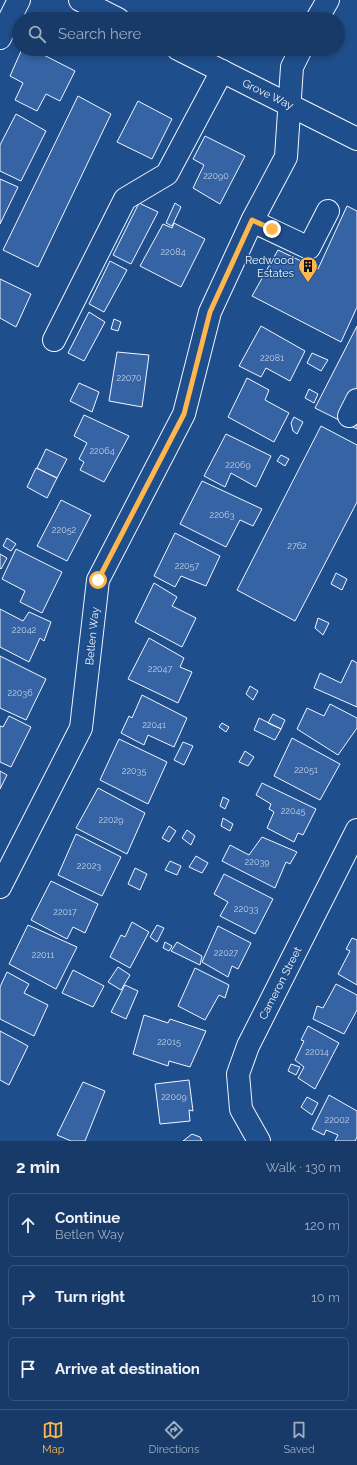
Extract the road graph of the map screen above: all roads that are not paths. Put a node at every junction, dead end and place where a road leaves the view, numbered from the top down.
1 (19, 0) edge
2 (80, 0) edge
3 (328, 0) edge
4 (13, 12) edge
5 (104, 12) edge
6 (321, 12) edge
7 (12, 14) edge
8 (0, 38) edge
9 (192, 56) edge
10 (297, 56) edge
11 (222, 71) junction
12 (290, 104) junction
13 (357, 139) edge
14 (328, 211) dead end
15 (252, 220) junction
16 (54, 340) dead end
17 (357, 830) edge
18 (0, 887) edge
19 (259, 1141) edge

1 - 4 street
2 - 5 street
3 - 6 street
7 - 8 street
9 - 11 street, Grove Way
10 - 12 street, Betlen Way
11 - 12 street, Grove Way
11 - 16 street
12 - 13 street, Grove Way
12 - 15 street, Betlen Way
14 - 15 street
15 - 18 street, Betlen Way
17 - 19 street, Cameron Street

